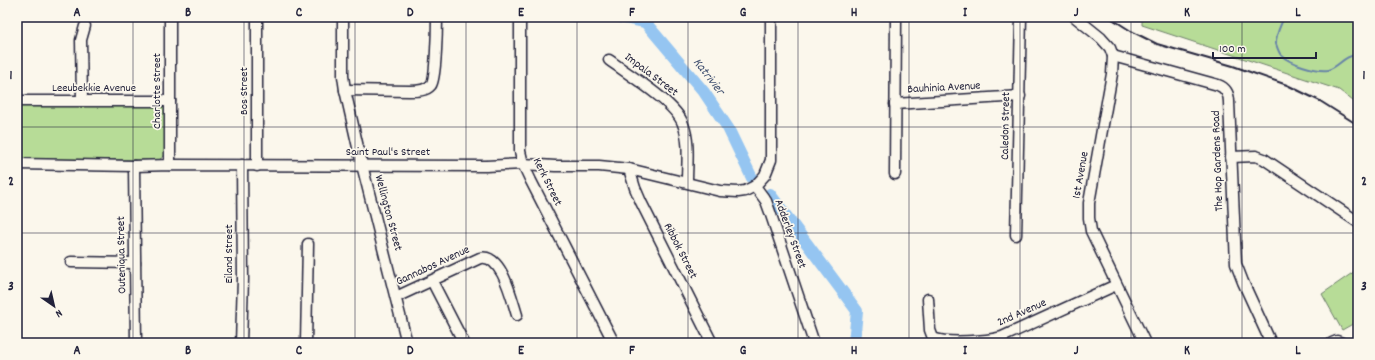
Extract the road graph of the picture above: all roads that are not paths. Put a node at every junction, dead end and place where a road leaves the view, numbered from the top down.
1 (170, 17) edge
2 (257, 17) edge
3 (343, 17) edge
4 (437, 17) edge
5 (520, 17) edge
6 (772, 17) edge
7 (896, 17) edge
8 (1021, 17) edge
9 (1075, 17) edge
10 (86, 26) dead end
11 (1113, 56) junction
12 (609, 60) dead end
13 (345, 90) junction
14 (1020, 96) junction
15 (17, 101) edge
16 (82, 101) junction
17 (170, 101) junction
18 (895, 104) junction
19 (1231, 157) junction
20 (17, 164) edge
21 (524, 164) junction
22 (170, 165) junction
23 (242, 165) junction
24 (362, 165) junction
25 (134, 166) junction
26 (257, 166) junction
27 (629, 169) junction
28 (895, 174) dead end
29 (687, 182) junction
30 (756, 186) junction
31 (1358, 222) edge
32 (1016, 235) dead end
33 (308, 244) dead end
34 (72, 262) dead end
35 (136, 263) junction
36 (432, 281) junction
37 (1116, 285) junction
38 (396, 297) junction
39 (928, 298) dead end
40 (517, 315) dead end
41 (1003, 340) edge
42 (136, 343) edge
43 (241, 343) edge
44 (306, 343) edge
45 (407, 343) edge
46 (464, 343) edge
47 (614, 343) edge
48 (712, 343) edge
49 (814, 343) edge
50 (1145, 343) edge
51 (1271, 343) edge
52 (1332, 343) edge
53 (1342, 343) edge

1 - 17 street, Charlotte Street
2 - 26 street, Bos Street
3 - 13 street, Wellington Street
4 - 13 street
5 - 21 street, Kerk Street
6 - 30 street
7 - 18 street, Bauhinia Avenue
8 - 14 street, Caledon Street
9 - 11 street
10 - 16 street
11 - 19 street, The Hop Gardens Road
11 - 37 street, 1st Avenue
12 - 29 street, Impala Street
13 - 24 street, Wellington Street
14 - 18 street, Bauhinia Avenue
14 - 32 street, Caledon Street
15 - 16 street, Leeubekkie Avenue
16 - 17 street, Leeubekkie Avenue
17 - 22 street, Charlotte Street
18 - 28 street, Bauhinia Avenue
19 - 31 street
19 - 51 street, The Hop Gardens Road
20 - 25 street, Saint Paul's Street
21 - 24 street, Saint Paul's Street
21 - 27 street, Saint Paul's Street
21 - 47 street, Kerk Street
22 - 23 street, Saint Paul's Street
22 - 25 street, Saint Paul's Street
23 - 26 street, Saint Paul's Street
23 - 43 street, Eiland Street
24 - 26 street, Saint Paul's Street
24 - 38 street, Wellington Street
25 - 35 street, Outeniqua Street
27 - 29 street, Saint Paul's Street
27 - 48 street, Ribbok Street
29 - 30 street, Saint Paul's Street
30 - 49 street, Adderley Street
33 - 44 street
34 - 35 street
35 - 42 street, Outeniqua Street
36 - 38 street, Gannabos Avenue
36 - 40 street, Gannabos Avenue
36 - 46 street
37 - 41 street, 2nd Avenue
37 - 50 street, 1st Avenue
38 - 45 street, Wellington Street
39 - 41 street, 2nd Avenue
52 - 53 street

